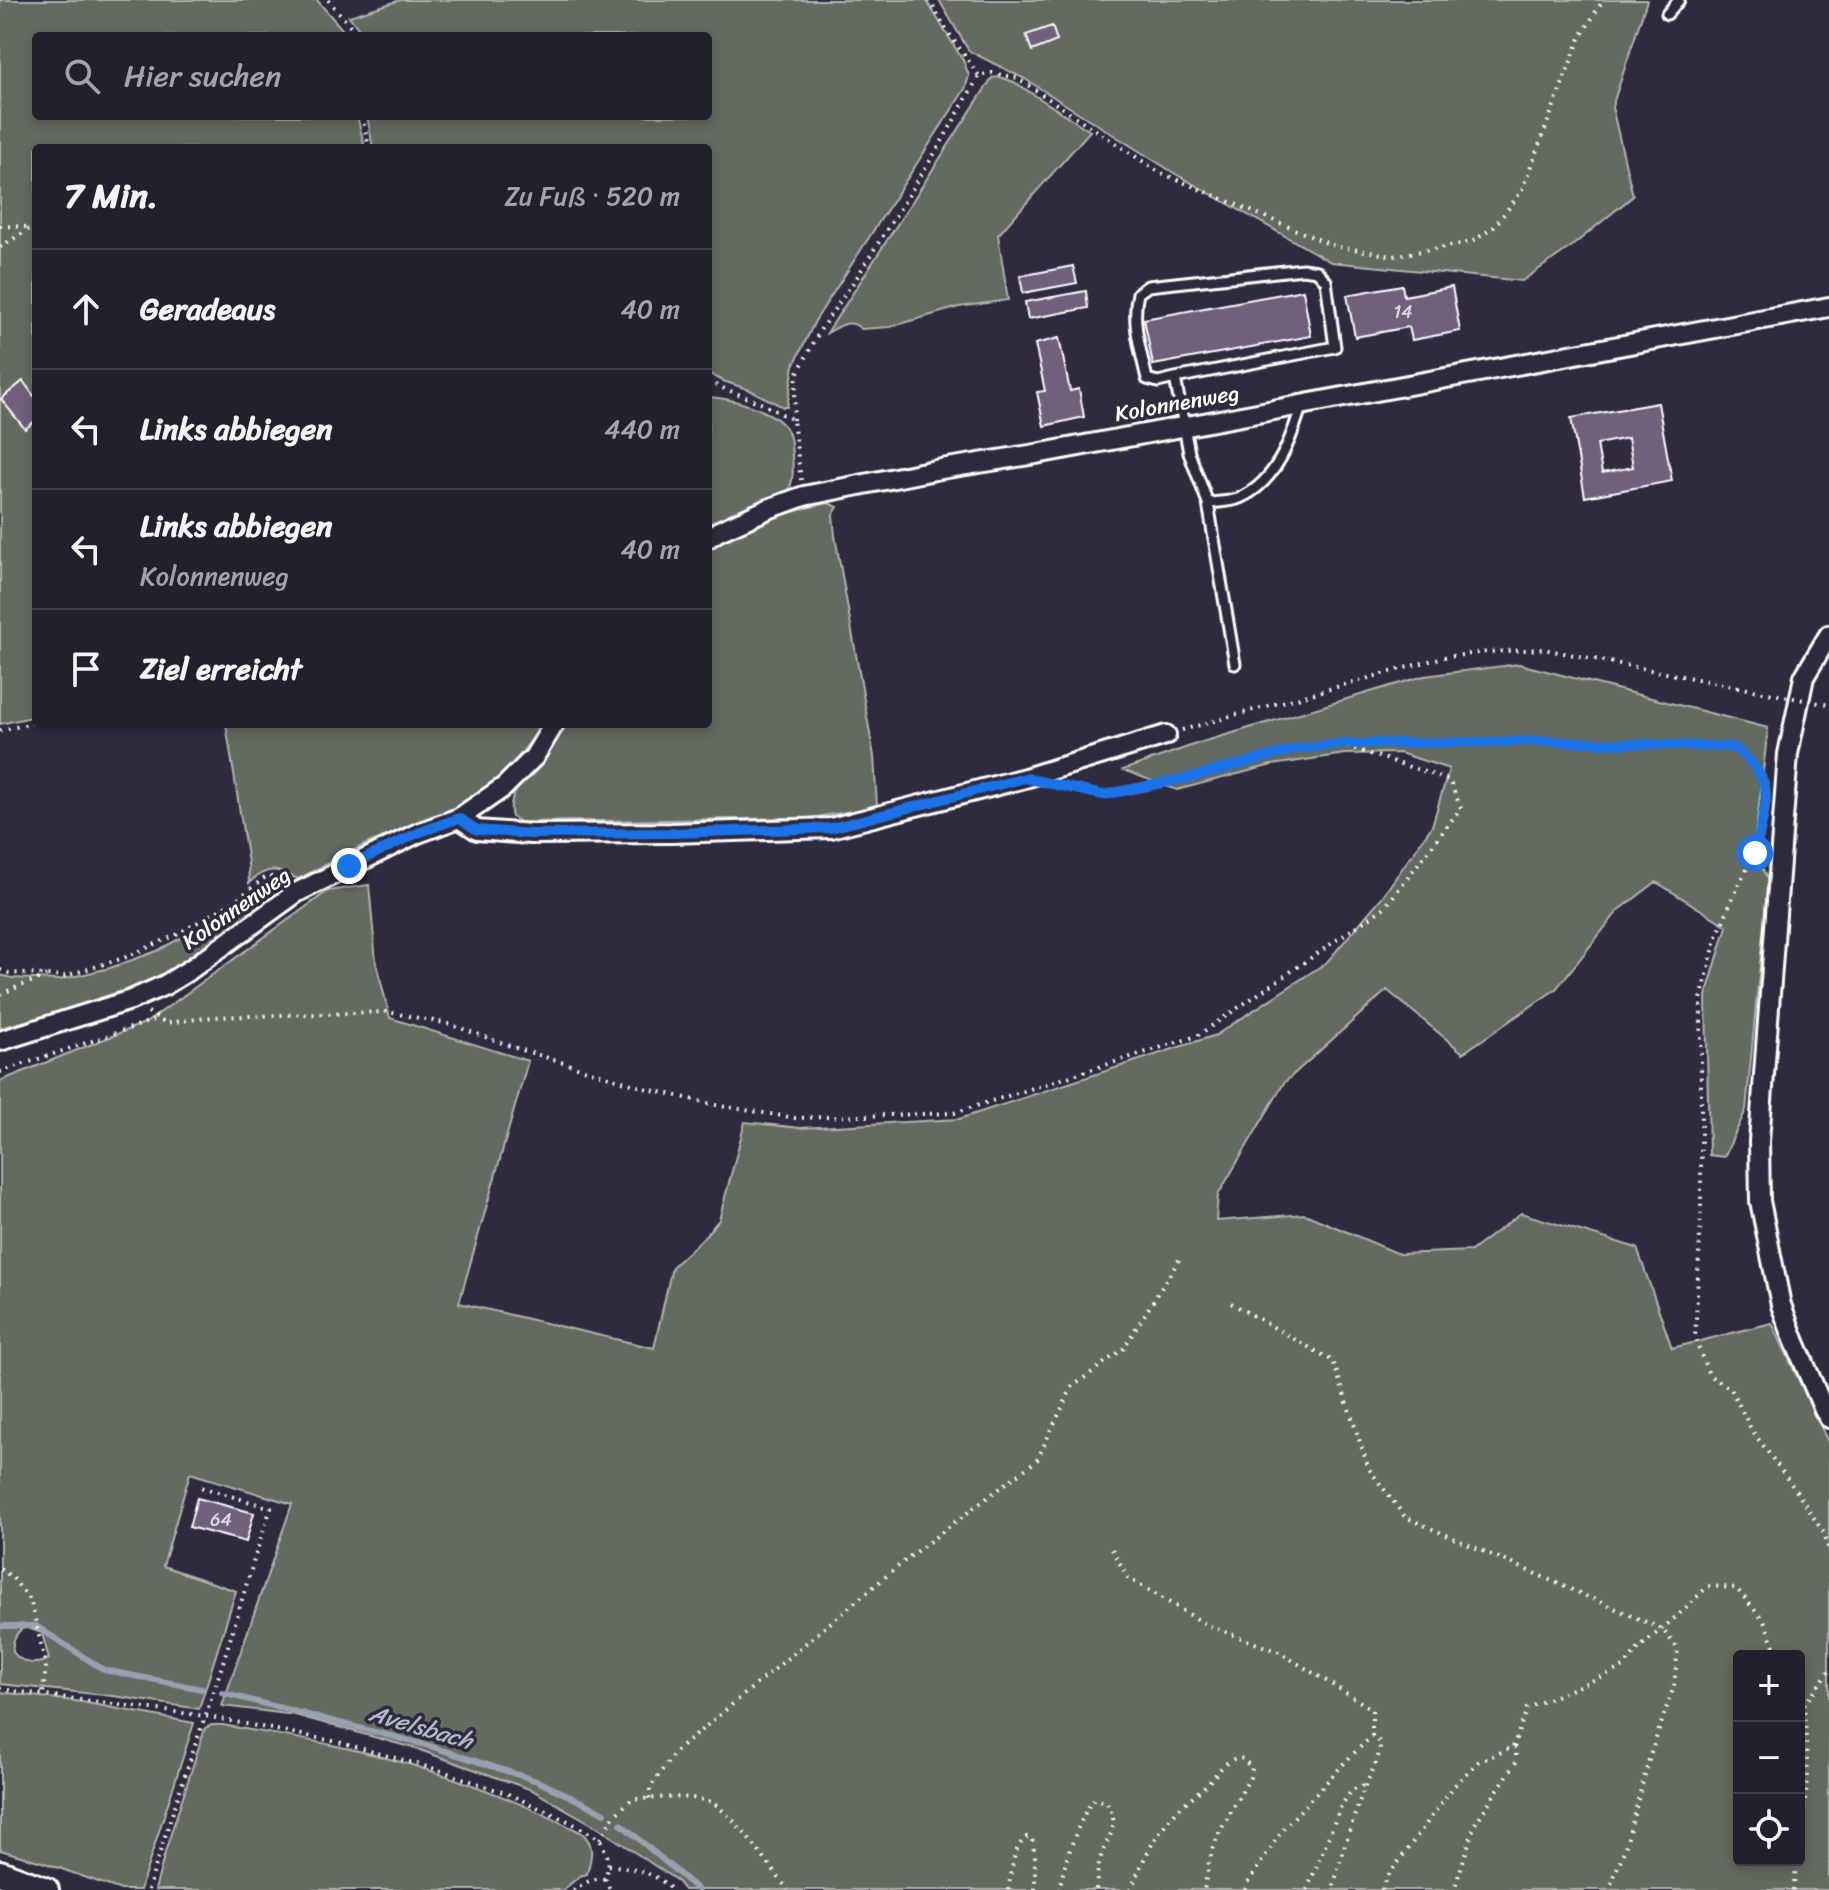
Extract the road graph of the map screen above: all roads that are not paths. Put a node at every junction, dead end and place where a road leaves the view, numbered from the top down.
1 (1679, 0) edge
2 (1667, 14) dead end
3 (1829, 307) edge
4 (1175, 378) junction
5 (1302, 404) junction
6 (1184, 426) junction
7 (1208, 503) junction
8 (712, 535) edge
9 (1829, 635) edge
10 (1235, 664) dead end
11 (552, 728) edge
12 (1166, 735) road end
13 (459, 818) junction
14 (0, 1041) edge
15 (1829, 1418) edge
16 (0, 1873) edge
17 (46, 1890) edge

1 - 2 lane
3 - 5 street, Kolonnenweg
4 - 4 lane
4 - 6 lane
5 - 6 street, Kolonnenweg
5 - 7 lane
6 - 7 lane
6 - 8 street, Kolonnenweg
7 - 10 lane
9 - 15 street
11 - 13 street, Kolonnenweg
12 - 13 street
13 - 14 street, Kolonnenweg
16 - 17 main road

